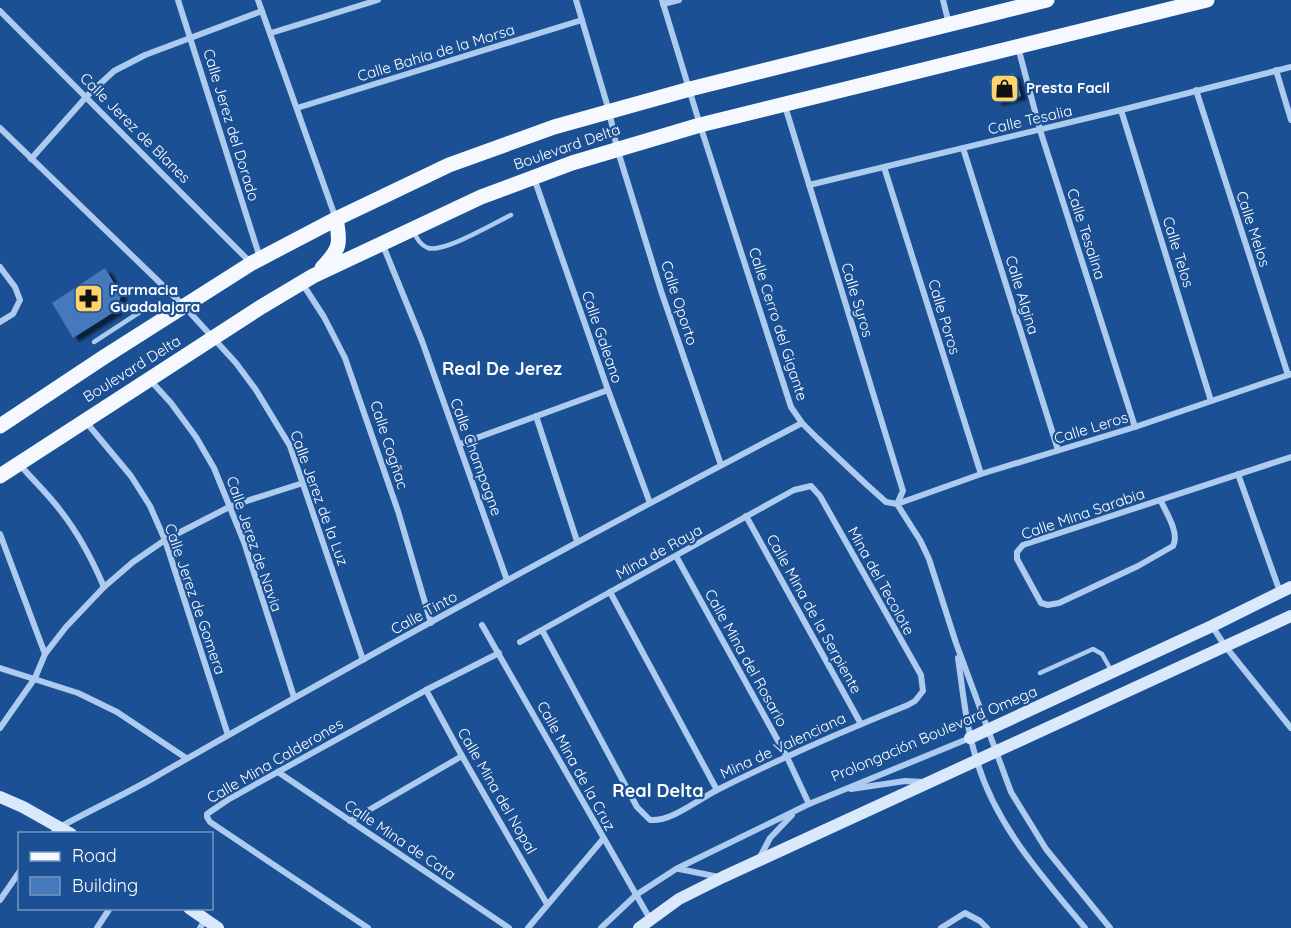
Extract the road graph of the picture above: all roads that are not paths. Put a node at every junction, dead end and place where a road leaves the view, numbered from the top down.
1 (178, 0) edge
2 (258, 0) edge
3 (378, 0) edge
4 (576, 0) edge
5 (679, 0) edge
6 (943, 0) edge
7 (1047, 0) edge
8 (1207, 0) edge
9 (663, 2) edge
10 (0, 10) edge
11 (262, 11) junction
12 (582, 20) junction
13 (950, 24) junction
14 (271, 33) junction
15 (192, 38) junction
16 (1018, 47) junction
17 (1291, 67) edge
18 (1276, 70) junction
19 (690, 89) junction
20 (1196, 90) junction
21 (87, 96) junction
22 (784, 103) junction
23 (297, 108) junction
24 (1121, 110) junction
25 (609, 111) junction
26 (1291, 120) edge
27 (700, 125) junction
28 (0, 128) edge
29 (1040, 130) junction
30 (617, 148) junction
31 (963, 148) junction
32 (31, 159) junction
33 (884, 167) junction
34 (533, 177) junction
35 (809, 185) junction
36 (511, 215) dead end
37 (336, 219) junction
38 (411, 228) junction
39 (382, 242) junction
40 (256, 261) junction
41 (0, 267) edge
42 (308, 280) junction
43 (183, 305) junction
44 (143, 310) dead end
45 (0, 322) edge
46 (111, 330) junction
47 (212, 339) junction
48 (94, 342) dead end
49 (121, 345) junction
50 (1289, 375) edge
51 (150, 380) junction
52 (608, 390) junction
53 (1211, 401) junction
54 (536, 416) junction
55 (84, 420) junction
56 (802, 423) junction
57 (0, 426) edge
58 (1136, 427) junction
59 (460, 444) junction
60 (1058, 450) junction
61 (1291, 457) edge
62 (19, 463) junction
63 (721, 465) junction
64 (981, 474) junction
65 (1238, 474) junction
66 (0, 476) edge
67 (303, 483) junction
68 (811, 486) joint
69 (1161, 501) junction
70 (650, 503) junction
71 (897, 504) junction
72 (231, 506) junction
73 (746, 516) junction
74 (0, 534) edge
75 (165, 540) junction
76 (577, 541) junction
77 (676, 556) junction
78 (507, 579) junction
79 (104, 587) junction
80 (1286, 589) edge
81 (610, 592) junction
82 (1291, 616) edge
83 (431, 623) junction
84 (482, 625) dead end
85 (1212, 626) junction
86 (542, 630) junction
87 (520, 642) dead end
88 (956, 643) junction
89 (1226, 646) junction
90 (499, 653) junction
91 (45, 654) junction
92 (363, 660) junction
93 (0, 668) edge
94 (1113, 672) junction
95 (1040, 673) dead end
96 (35, 678) junction
97 (426, 690) junction
98 (923, 691) joint
99 (294, 697) junction
100 (861, 723) junction
101 (1290, 723) edge
102 (0, 728) edge
103 (987, 730) junction
104 (228, 735) junction
105 (970, 738) junction
106 (995, 753) junction
107 (462, 756) junction
108 (787, 757) junction
109 (186, 758) junction
110 (976, 761) junction
111 (278, 772) junction
112 (928, 783) junction
113 (717, 790) junction
114 (844, 790) junction
115 (0, 797) edge
116 (809, 804) junction
117 (796, 811) junction
118 (350, 820) junction
119 (61, 831) edge
120 (603, 839) junction
121 (758, 862) junction
122 (676, 869) junction
123 (18, 874) edge
124 (723, 878) junction
125 (636, 895) junction
126 (0, 900) edge
127 (548, 904) junction
128 (109, 910) edge
129 (190, 910) edge
130 (650, 919) junction
131 (202, 924) edge
132 (97, 928) edge
133 (218, 928) edge
134 (368, 928) edge
135 (509, 928) edge
136 (528, 928) edge
137 (602, 928) edge
138 (639, 928) edge
139 (941, 928) edge
140 (987, 928) edge
141 (1085, 928) edge
142 (1110, 928) edge

1 - 15 street, Calle Jerez del Dorado
2 - 11 street
3 - 14 street
4 - 12 street, Calle Oporto
5 - 9 street
6 - 13 street
7 - 13 main road, Boulevard Delta
8 - 16 main road, Boulevard Delta
9 - 19 street, Calle Cerro del Gigante
10 - 21 street, Calle Jerez de Blanes
11 - 14 street
11 - 15 street
12 - 23 street, Calle Bahía de la Morsa
12 - 25 street, Calle Oporto
13 - 19 main road, Boulevard Delta
14 - 23 street
15 - 21 street
15 - 40 street, Calle Jerez del Dorado
16 - 22 main road, Boulevard Delta
16 - 29 street, Calle Tesalina
17 - 18 street, Calle Tesalia
18 - 20 street, Calle Tesalia
18 - 26 street
19 - 25 main road, Boulevard Delta
19 - 27 street, Calle Cerro del Gigante
20 - 24 street, Calle Tesalia
20 - 50 street, Calle Melos
21 - 32 street
21 - 40 street, Calle Jerez de Blanes
22 - 27 main road, Boulevard Delta
22 - 35 street, Calle Syros
23 - 37 street
24 - 29 street, Calle Tesalia
24 - 53 street, Calle Telos
25 - 30 street, Calle Oporto
25 - 37 main road, Boulevard Delta
27 - 30 main road, Boulevard Delta
27 - 56 street, Calle Cerro del Gigante
28 - 32 street, Calle Jerez de la Luz
29 - 31 street, Calle Tesalia
29 - 58 street, Calle Tesalina
30 - 34 main road, Boulevard Delta
30 - 63 street, Calle Oporto
31 - 33 street, Calle Tesalia
31 - 60 street, Calle Algina
32 - 43 street, Calle Jerez de la Luz
33 - 35 street, Calle Tesalia
33 - 64 street, Calle Poros
34 - 38 main road, Boulevard Delta
34 - 52 street, Calle Galeano
35 - 71 street, Calle Syros
36 - 38 lane
37 - 40 main road, Boulevard Delta
37 - 42 main road
38 - 39 main road, Boulevard Delta
39 - 42 main road, Boulevard Delta
39 - 59 street, Calle Champagne
40 - 43 main road, Boulevard Delta
41 - 45 street
42 - 47 main road, Boulevard Delta
42 - 83 street, Calle Cogñac
43 - 47 street, Calle Jerez de la Luz
43 - 49 main road, Boulevard Delta
44 - 46 lane
46 - 48 lane
46 - 49 lane
47 - 51 main road, Boulevard Delta
47 - 67 street, Calle Jerez de la Luz
49 - 57 main road, Boulevard Delta
50 - 53 street, Calle Leros
51 - 55 main road, Boulevard Delta
51 - 72 street, Calle Jerez de Navia
52 - 54 street
52 - 70 street, Calle Galeano
53 - 58 street, Calle Leros
54 - 59 street
54 - 76 street
55 - 62 main road, Boulevard Delta
55 - 75 street, Calle Jerez de Gomera
56 - 63 street, Calle Tinto
56 - 71 street, Calle Cerro del Gigante
58 - 60 street, Calle Leros
59 - 78 street, Calle Champagne
60 - 64 street, Calle Leros
61 - 65 street, Calle Mina Sarabia
62 - 66 main road, Boulevard Delta
62 - 79 street
63 - 70 street, Calle Tinto
64 - 71 street, Calle Leros
65 - 69 street, Calle Mina Sarabia
65 - 80 street
67 - 72 street
67 - 92 street, Calle Jerez de la Luz
68 - 73 street, Mina de Raya
68 - 98 street, Mina del Tecolote
69 - 69 street, Calle Mina Sarabia
70 - 76 street, Calle Tinto
71 - 88 street, Calle Cerro del Gigante
72 - 75 street
72 - 99 street, Calle Jerez de Navia
73 - 77 street, Mina de Raya
73 - 100 street, Calle Mina de la Serpiente
74 - 91 street
75 - 79 street
75 - 104 street, Calle Jerez de Gomera
76 - 78 street, Calle Tinto
77 - 81 street, Mina de Raya
77 - 108 street, Calle Mina del Rosario
78 - 83 street, Calle Tinto
79 - 91 street
80 - 85 street, Prolongación Boulevard Omega
81 - 86 street, Mina de Raya
81 - 113 street
82 - 89 street
83 - 92 street, Calle Tinto
84 - 90 street, Calle Mina de la Cruz
85 - 89 street
85 - 94 street, Prolongación Boulevard Omega
86 - 87 street, Mina de Raya
86 - 113 street, Mina de Valenciana
88 - 103 street, Calle Cerro del Gigante
88 - 105 street, Calle Cerro del Gigante
89 - 101 street
89 - 106 street
90 - 97 street, Calle Mina Calderones
90 - 120 street, Calle Mina de la Cruz
91 - 96 street
92 - 99 street, Calle Tinto
93 - 96 street
94 - 95 lane
94 - 103 street, Prolongación Boulevard Omega
96 - 102 street
96 - 109 street
97 - 107 street, Calle Mina del Nopal
97 - 111 street, Calle Mina Calderones
98 - 100 street, Mina de Valenciana
99 - 104 street, Calle Tinto
100 - 108 street, Mina de Valenciana
103 - 105 street, Prolongación Boulevard Omega
103 - 106 street, Calle Cerro del Gigante
104 - 109 street, Calle Tinto
105 - 110 street, Calle Cerro del Gigante
105 - 114 street, Prolongación Boulevard Omega
106 - 110 street
106 - 142 street, Calle Cerro del Gigante
107 - 118 street
107 - 127 street, Calle Mina del Nopal
108 - 113 street, Mina de Valenciana
108 - 116 street, Calle Mina del Rosario
109 - 119 street, Calle Tinto
110 - 112 street
110 - 141 street, Calle Cerro del Gigante
111 - 118 street, Calle Mina de Cata
111 - 134 street, Calle Mina Calderones
112 - 114 street
112 - 121 street
114 - 116 street, Prolongación Boulevard Omega
115 - 119 street
116 - 117 street, Prolongación Boulevard Omega
117 - 121 street
117 - 122 street, Prolongación Boulevard Omega
118 - 135 street, Calle Mina de Cata
120 - 125 street, Calle Mina de la Cruz
120 - 127 street
121 - 124 street
122 - 124 street
122 - 125 street, Prolongación Boulevard Omega
123 - 126 street
124 - 130 street
125 - 130 street, Calle Mina de la Cruz
125 - 137 street, Prolongación Boulevard Omega
127 - 136 street
128 - 132 street
129 - 131 street
130 - 138 street
131 - 133 street
139 - 140 street

